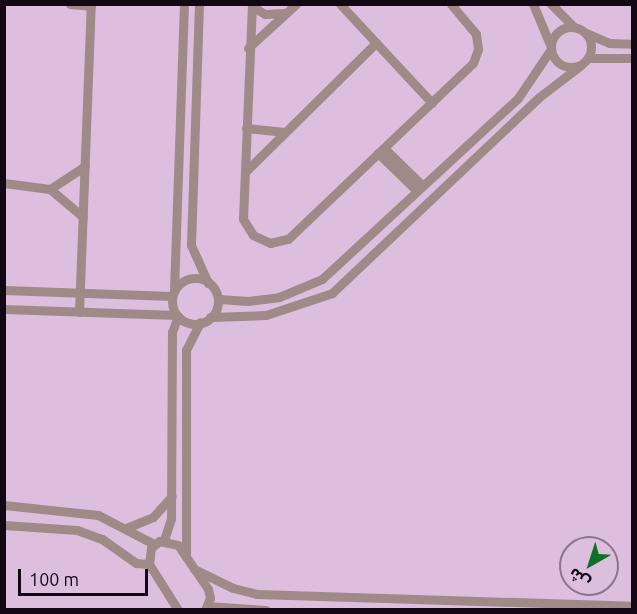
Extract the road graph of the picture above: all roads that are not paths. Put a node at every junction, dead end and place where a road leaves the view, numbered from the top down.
1 (70, 4) edge
2 (184, 4) edge
3 (199, 4) edge
4 (296, 4) edge
5 (340, 4) edge
6 (451, 4) edge
7 (533, 4) edge
8 (551, 4) edge
9 (91, 5) edge
10 (252, 5) edge
11 (287, 13) junction
12 (574, 27) junction
13 (585, 32) junction
14 (376, 43) junction
15 (633, 44) edge
16 (248, 48) junction
17 (551, 48) junction
18 (633, 58) edge
19 (584, 62) junction
20 (432, 103) junction
21 (246, 128) junction
22 (285, 132) junction
23 (381, 151) junction
24 (85, 166) junction
25 (245, 172) junction
26 (6, 182) edge
27 (50, 189) junction
28 (420, 189) junction
29 (83, 217) junction
30 (208, 283) junction
31 (4, 290) edge
32 (80, 291) junction
33 (172, 293) junction
34 (219, 298) junction
35 (4, 309) edge
36 (79, 312) junction
37 (177, 315) junction
38 (210, 317) junction
39 (200, 322) junction
40 (172, 496) junction
41 (4, 505) edge
42 (4, 525) edge
43 (126, 528) junction
44 (164, 540) junction
45 (154, 544) junction
46 (186, 557) junction
47 (149, 564) junction
48 (194, 569) junction
49 (633, 606) edge
50 (206, 608) edge
51 (177, 609) edge
52 (266, 609) edge

1 - 9 street
2 - 33 street
3 - 30 street
4 - 11 street
5 - 14 street
6 - 20 street
7 - 17 street
8 - 12 street
9 - 24 street
10 - 11 street
10 - 16 street
11 - 16 street
12 - 13 street
12 - 17 street
13 - 15 street
13 - 19 street
14 - 20 street
14 - 22 street
16 - 21 street
17 - 19 street
17 - 28 street
18 - 19 street
19 - 38 street
20 - 23 street
21 - 22 street
21 - 25 street
22 - 25 street
23 - 25 street
23 - 28 street
24 - 27 street
24 - 29 street
26 - 27 street
27 - 29 street
28 - 34 street
29 - 32 street
30 - 33 street
30 - 34 street
31 - 32 street
32 - 33 street
32 - 36 street
33 - 37 street
34 - 38 street
35 - 36 street
36 - 37 street
37 - 39 street
37 - 40 street
38 - 39 street
39 - 46 street
40 - 43 street
40 - 44 street
41 - 43 street
42 - 47 street
43 - 45 street
44 - 45 street
44 - 46 street
45 - 47 street
46 - 48 street
47 - 51 street
48 - 49 street
48 - 50 street
50 - 52 street

